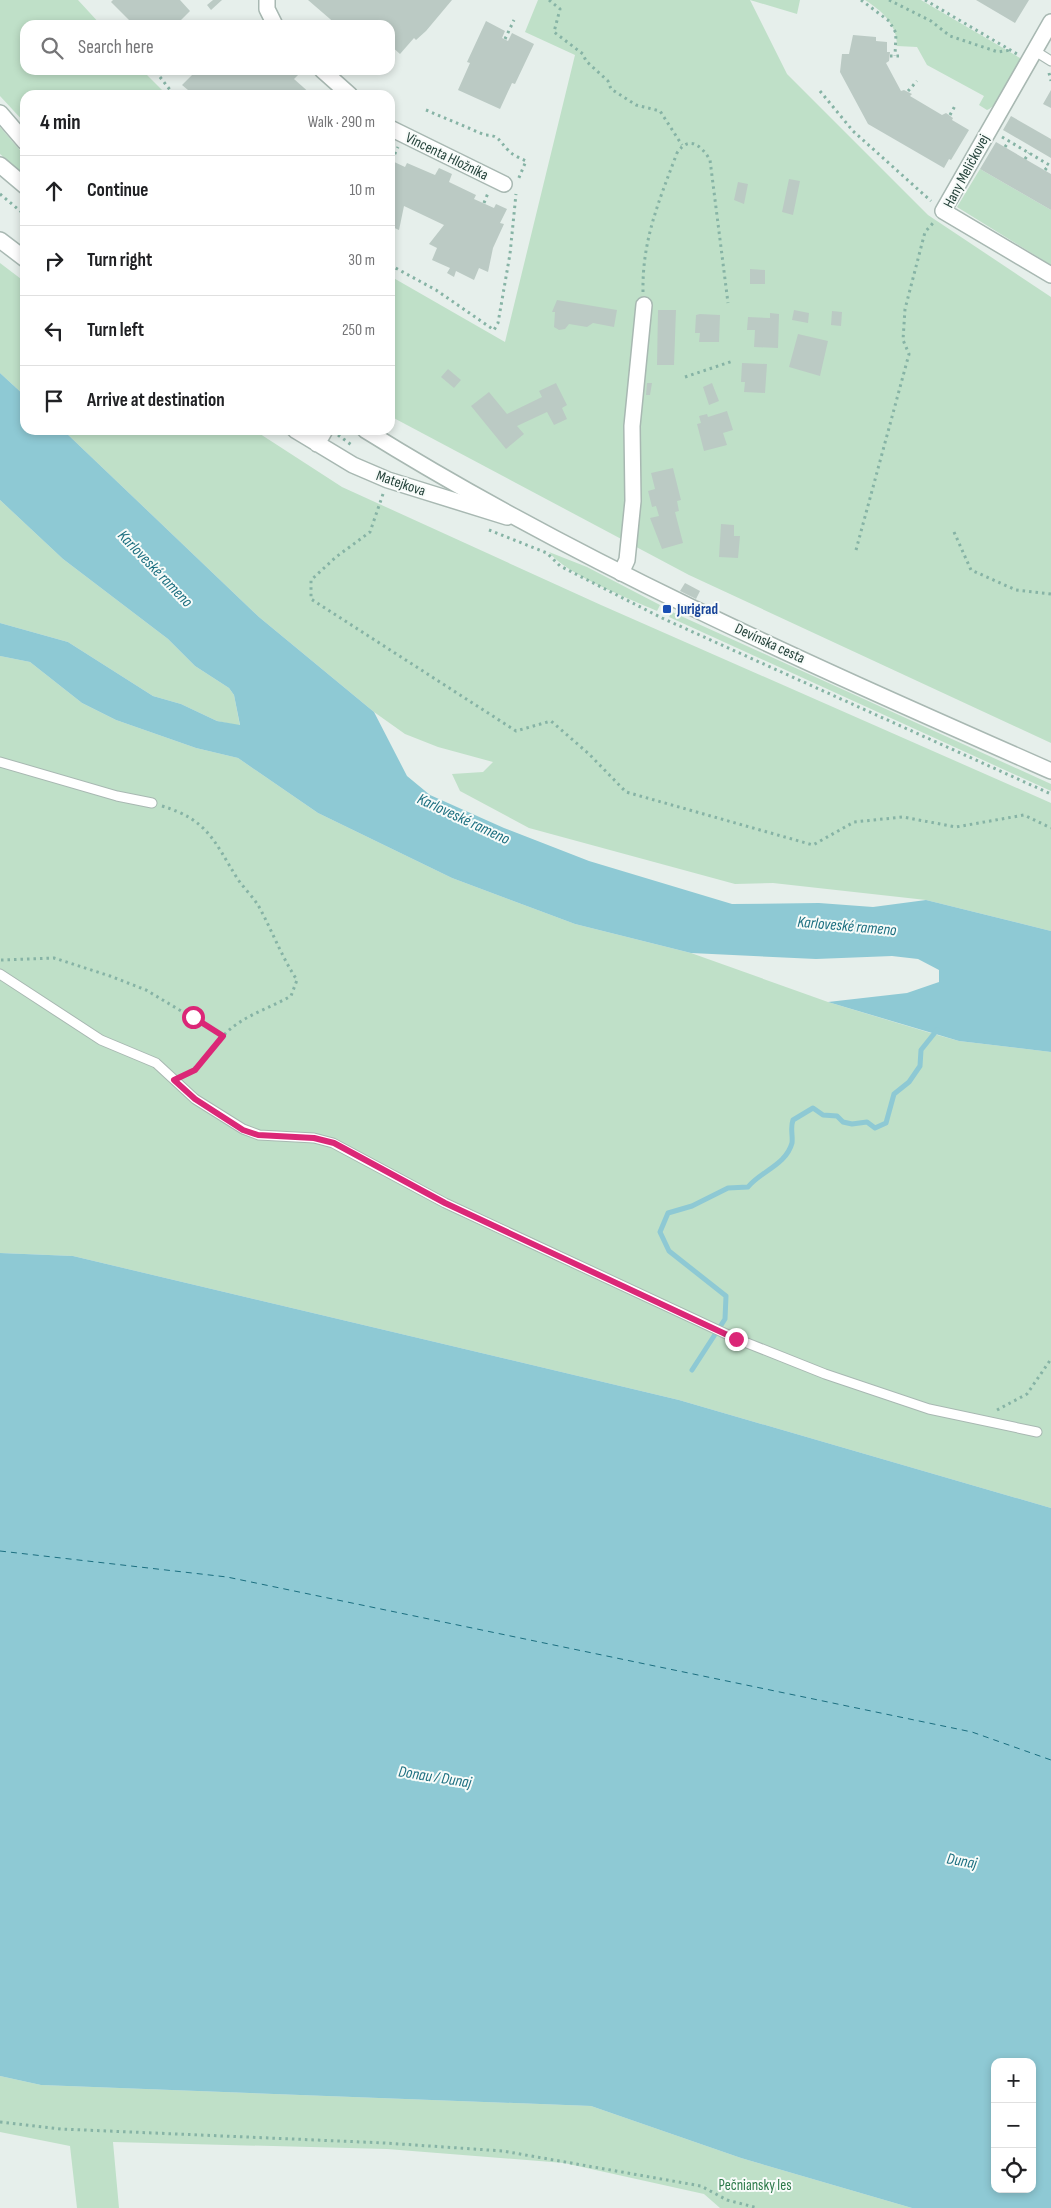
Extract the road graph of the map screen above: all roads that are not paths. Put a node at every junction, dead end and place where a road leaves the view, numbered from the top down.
1 (267, 0) edge
2 (272, 20) edge
3 (1051, 22) edge
4 (1032, 55) junction
5 (1051, 61) edge
6 (328, 75) edge
7 (344, 90) edge
8 (0, 113) edge
9 (395, 131) edge
10 (20, 136) edge
11 (0, 165) edge
12 (20, 182) edge
13 (507, 187) road end
14 (0, 240) edge
15 (20, 255) edge
16 (1051, 275) edge
17 (644, 306) road end
18 (302, 435) edge
19 (322, 435) edge
20 (373, 435) edge
21 (317, 444) junction
22 (516, 519) junction
23 (621, 572) junction
24 (0, 762) edge
25 (1051, 771) edge
26 (152, 803) road end
27 (0, 974) edge
28 (1037, 1432) dead end

1 - 2 street
3 - 4 street, Hany Meličkovej
4 - 5 lane
4 - 16 street, Hany Meličkovej
6 - 7 street
8 - 10 street
9 - 13 street, Vincenta Hložníka
11 - 12 street
14 - 15 street
17 - 23 street
18 - 21 street, Matejkova
19 - 21 street
20 - 22 street, Devínska cesta
21 - 22 street, Matejkova
22 - 23 street, Devínska cesta
23 - 25 street, Devínska cesta
24 - 26 lane
27 - 28 lane

